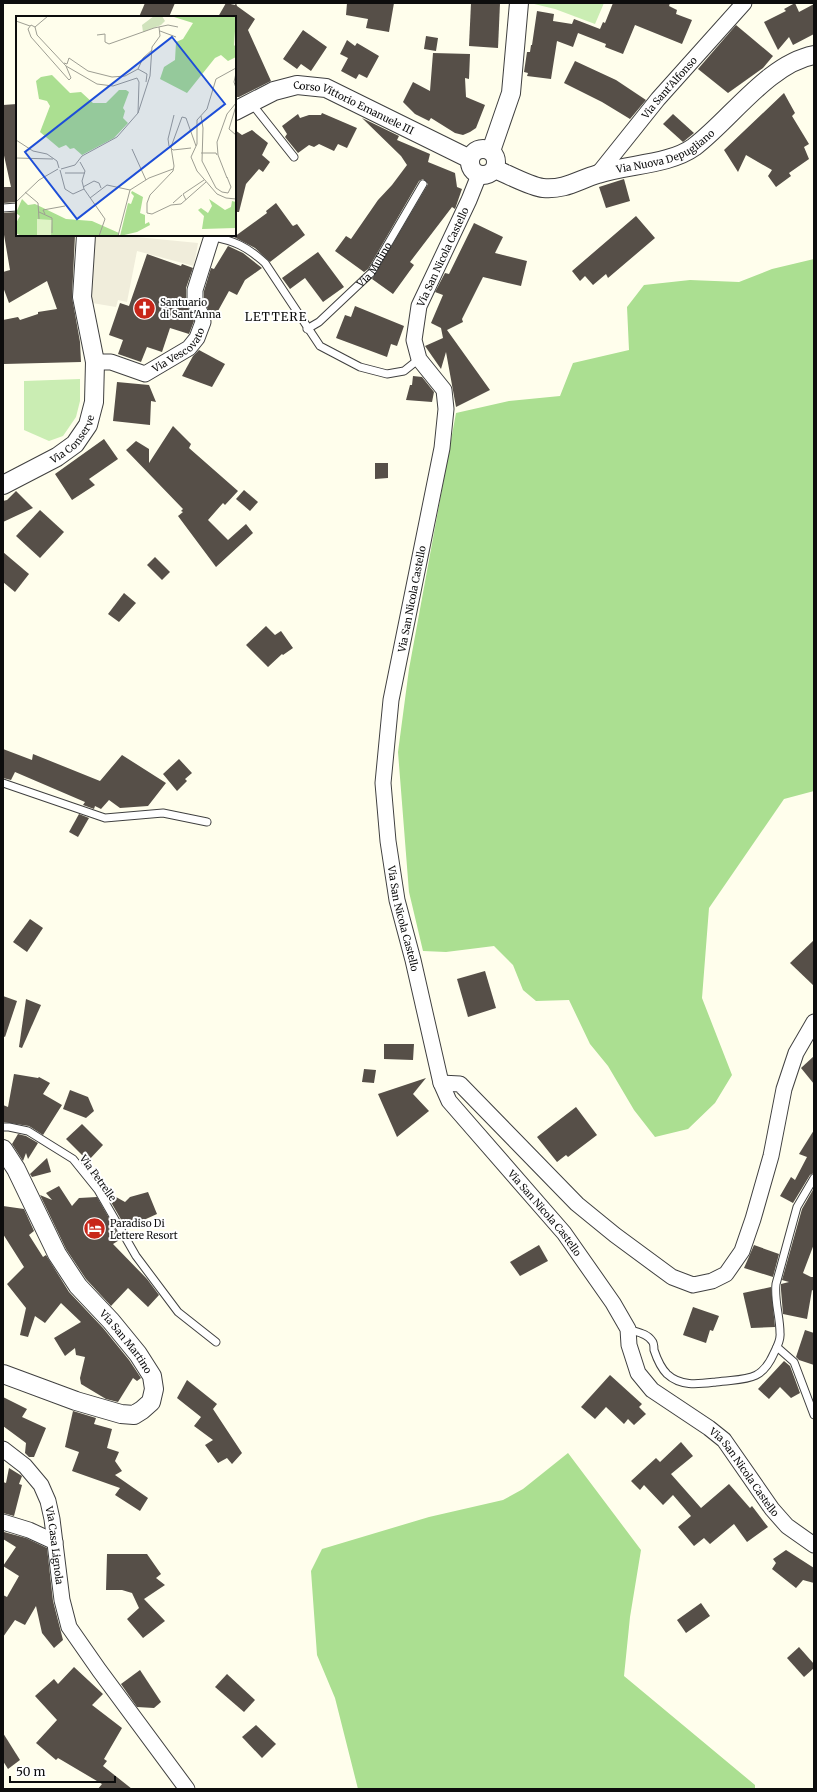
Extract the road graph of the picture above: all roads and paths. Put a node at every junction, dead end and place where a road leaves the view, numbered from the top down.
1 (519, 3) edge
2 (744, 3) edge
3 (814, 55) edge
4 (251, 103) junction
5 (236, 110) edge
6 (491, 151) junction
7 (294, 156) dead end
8 (470, 159) junction
9 (487, 172) junction
10 (598, 174) junction
11 (423, 184) dead end
12 (16, 207) edge
13 (3, 208) edge
14 (86, 236) edge
15 (208, 236) edge
16 (307, 329) junction
17 (419, 359) junction
18 (95, 362) junction
19 (3, 484) edge
20 (3, 783) edge
21 (207, 822) dead end
22 (814, 1022) edge
23 (441, 1083) junction
24 (3, 1127) edge
25 (5, 1152) edge
26 (814, 1178) edge
27 (628, 1329) junction
28 (216, 1342) dead end
29 (777, 1347) junction
30 (3, 1374) edge
31 (814, 1415) edge
32 (3, 1449) edge
33 (3, 1522) edge
34 (55, 1542) junction
35 (814, 1545) edge
36 (187, 1789) edge

1 - 6 street
2 - 10 street, Via Sant'Alfonso
3 - 10 street, Via Nuova Depugliano
4 - 5 street, Corso Vittorio Emanuele III
4 - 7 lane
4 - 8 street, Corso Vittorio Emanuele III
6 - 8 street
6 - 9 street
8 - 9 street
9 - 10 street, Via Nuova Depugliano
9 - 17 street, Via San Nicola Castello
11 - 16 lane, Via Mulino
12 - 13 lane
14 - 18 street, Via Conserve
15 - 16 lane
15 - 18 street, Via Vescovato
16 - 17 lane
17 - 23 street, Via San Nicola Castello
18 - 19 street, Via Conserve
20 - 21 lane
22 - 23 street
23 - 27 street, Via San Nicola Castello
24 - 28 lane, Via Petrelle
25 - 30 street, Via San Martino
26 - 29 lane
27 - 29 lane
27 - 35 street, Via San Nicola Castello
29 - 31 lane
32 - 34 street, Via Casa Lignola
33 - 34 street
34 - 36 street, Via Casa Lignola

